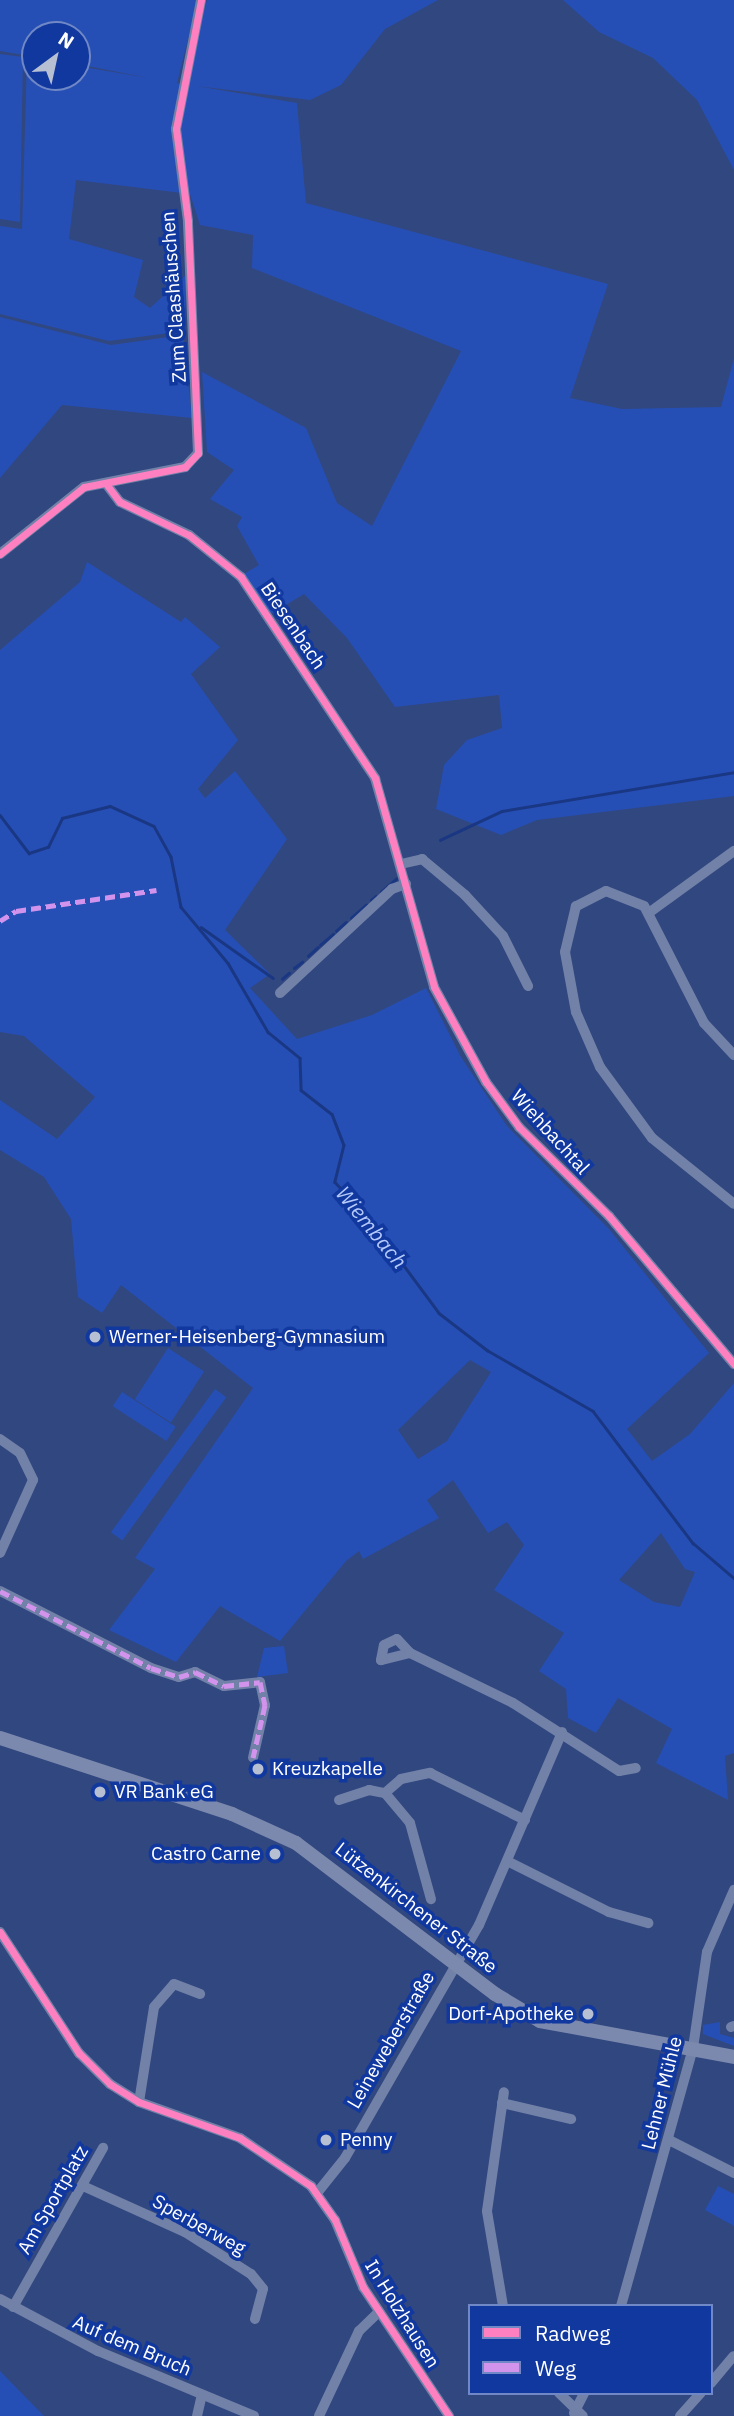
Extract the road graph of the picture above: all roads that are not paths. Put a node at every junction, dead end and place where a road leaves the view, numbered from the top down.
1 (201, 0) edge
2 (107, 485) junction
3 (0, 537) edge
4 (10, 545) junction
5 (0, 554) edge
6 (734, 851) edge
7 (401, 864) junction
8 (406, 884) junction
9 (650, 912) junction
10 (528, 986) dead end
11 (280, 993) dead end
12 (734, 1055) edge
13 (734, 1203) edge
14 (733, 1362) edge
15 (24, 1437) dead end
16 (0, 1439) edge
17 (12, 1446) junction
18 (0, 1553) edge
19 (0, 1591) edge
20 (410, 1653) dead end
21 (562, 1732) junction
22 (0, 1738) edge
23 (253, 1758) dead end
24 (636, 1768) dead end
25 (385, 1793) junction
26 (339, 1800) dead end
27 (524, 1820) junction
28 (509, 1862) junction
29 (734, 1890) edge
30 (431, 1899) dead end
31 (648, 1923) dead end
32 (0, 1932) edge
33 (456, 1963) junction
34 (200, 1994) dead end
35 (693, 2049) junction
36 (734, 2057) edge
37 (139, 2102) junction
38 (571, 2119) dead end
39 (669, 2140) junction
40 (103, 2148) dead end
41 (734, 2173) edge
42 (83, 2186) junction
43 (317, 2193) junction
44 (0, 2300) edge
45 (503, 2304) edge
46 (622, 2304) edge
47 (13, 2306) junction
48 (379, 2312) junction
49 (256, 2319) dead end
50 (734, 2356) edge
51 (713, 2380) edge
52 (202, 2395) junction
53 (561, 2395) edge
54 (582, 2395) edge
55 (699, 2395) edge
56 (577, 2414) edge
57 (197, 2416) edge
58 (254, 2416) edge
59 (319, 2416) edge
60 (449, 2416) edge
61 (680, 2416) edge

1 - 2 street, Zum Claashäuschen
2 - 4 street
2 - 7 street, Biesenbach
3 - 4 street
4 - 5 street
6 - 9 street
7 - 8 street, Biesenbach
7 - 10 street
8 - 11 street
8 - 14 street, Wiehbachtal
9 - 12 street
9 - 13 street
15 - 17 street
16 - 17 street
17 - 18 street
19 - 23 street
20 - 21 street
21 - 24 street
21 - 27 street, Leineweberstraße
22 - 33 main road, Lützenkirchener Straße
25 - 26 street
25 - 27 street
25 - 30 street
27 - 28 street, Leineweberstraße
28 - 31 street
28 - 33 street, Leineweberstraße
29 - 35 street, Lehner Mühle
32 - 37 street, In Holzhausen
33 - 35 main road, Lützenkirchener Straße
33 - 43 street, Leineweberstraße
34 - 37 street
35 - 36 main road, Lützenkirchener Straße
35 - 39 street, Lehner Mühle
37 - 43 street, In Holzhausen
38 - 45 street
39 - 41 street
39 - 46 street, Lehner Mühle
40 - 42 street, Am Sportplatz
42 - 47 street, Am Sportplatz
42 - 49 street, Sperberweg
43 - 48 street, In Holzhausen
44 - 47 street, Auf dem Bruch
47 - 52 street, Auf dem Bruch
48 - 59 street
48 - 60 street, In Holzhausen
50 - 51 street
52 - 57 street
52 - 58 street, Auf dem Bruch
53 - 56 street
54 - 56 street
55 - 61 street

